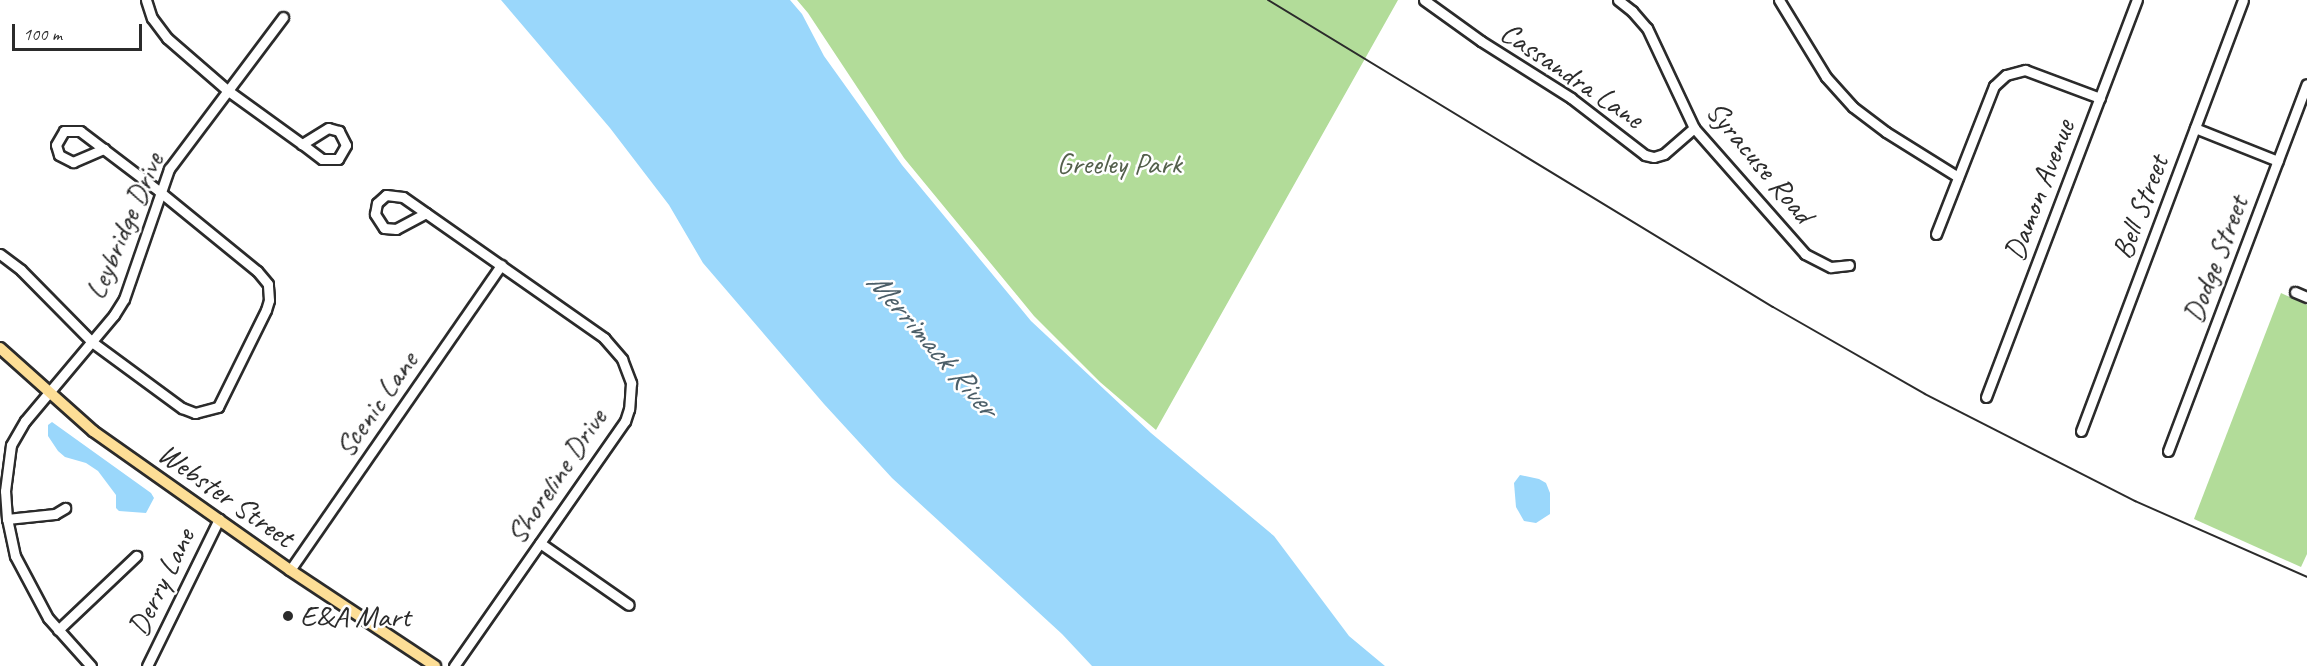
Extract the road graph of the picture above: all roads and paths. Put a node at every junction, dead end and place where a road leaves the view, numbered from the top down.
1 (146, 0) edge
2 (1424, 0) edge
3 (1618, 0) edge
4 (1779, 0) edge
5 (2137, 0) edge
6 (2243, 0) edge
7 (283, 17) dead end
8 (2307, 84) edge
9 (227, 90) junction
10 (2100, 98) junction
11 (1694, 128) junction
12 (2195, 128) junction
13 (302, 144) junction
14 (104, 149) junction
15 (2278, 161) junction
16 (1958, 177) junction
17 (159, 191) junction
18 (426, 213) junction
19 (1936, 234) dead end
20 (0, 254) edge
21 (501, 265) junction
22 (1850, 266) dead end
23 (2295, 292) dead end
24 (2307, 297) edge
25 (92, 342) junction
26 (0, 348) edge
27 (48, 393) junction
28 (1986, 397) dead end
29 (2081, 431) dead end
30 (2168, 452) dead end
31 (65, 508) dead end
32 (7, 519) junction
33 (219, 519) junction
34 (540, 543) junction
35 (136, 556) dead end
36 (290, 570) junction
37 (629, 605) dead end
38 (58, 630) junction
39 (91, 666) edge
40 (147, 666) edge
41 (435, 666) edge
42 (454, 666) edge

1 - 9 street
2 - 11 street, Cassandra Lane
3 - 11 street, Syracuse Road
4 - 16 street
5 - 10 street, Damon Avenue
6 - 12 street, Bell Street
7 - 9 street, Leybridge Drive
8 - 15 street, Dodge Street
9 - 13 street
9 - 17 street, Leybridge Drive
10 - 16 street
10 - 28 street, Damon Avenue
11 - 22 street, Syracuse Road
12 - 15 street
12 - 29 street, Bell Street
13 - 13 street
14 - 14 street
14 - 17 street
15 - 30 street, Dodge Street
16 - 19 street
17 - 25 street, Leybridge Drive
17 - 25 street
18 - 18 street, Shoreline Drive
18 - 21 street, Shoreline Drive
20 - 25 street
21 - 34 street, Shoreline Drive
21 - 36 street, Scenic Lane
23 - 24 street
25 - 27 street, Leybridge Drive
26 - 27 main road, Webster Street
27 - 32 street, Leybridge Drive
27 - 33 main road, Webster Street
31 - 32 street
32 - 38 street, Leybridge Drive
33 - 36 main road, Webster Street
33 - 40 street, Derry Lane
34 - 37 street
34 - 42 street, Shoreline Drive
35 - 38 street
36 - 41 main road, Webster Street
38 - 39 street, Leybridge Drive

